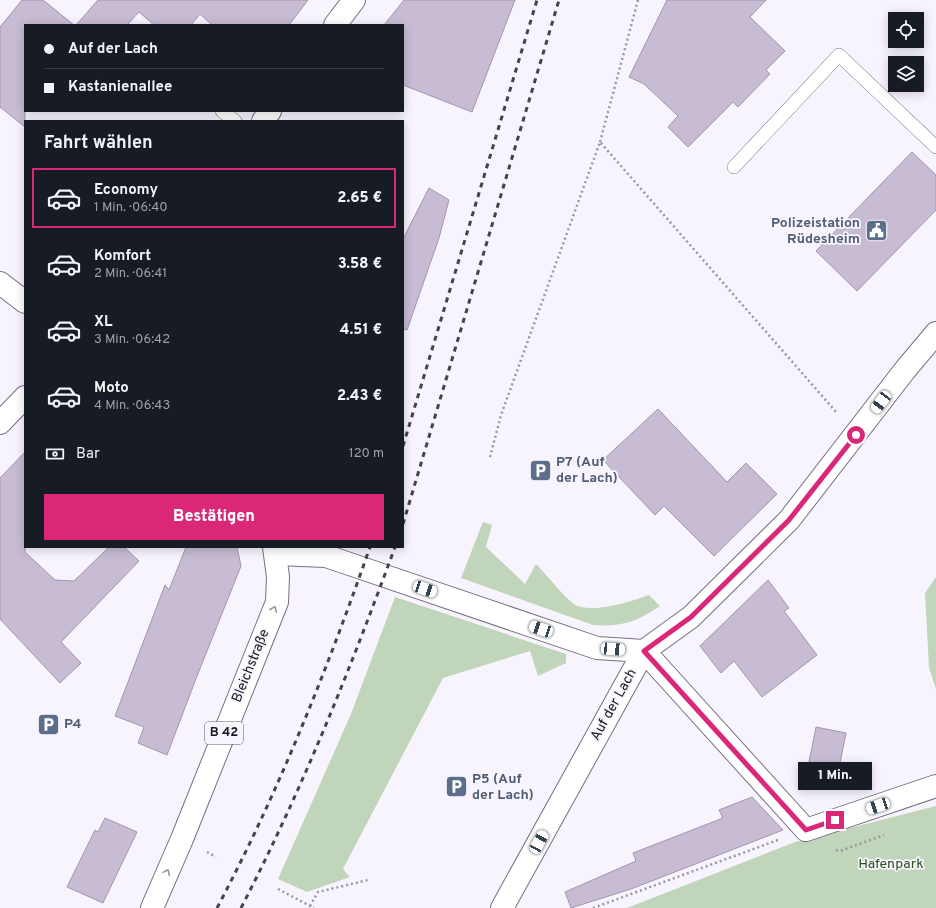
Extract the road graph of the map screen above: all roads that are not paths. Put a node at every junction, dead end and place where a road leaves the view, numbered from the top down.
1 (354, 0) edge
2 (336, 24) edge
3 (223, 112) edge
4 (234, 120) edge
5 (936, 148) edge
6 (734, 167) dead end
7 (0, 283) edge
8 (24, 301) edge
9 (936, 333) edge
10 (22, 402) edge
11 (0, 423) edge
12 (275, 551) edge
13 (644, 651) junction
14 (936, 786) edge
15 (152, 908) edge
16 (502, 908) edge

1 - 2 street
3 - 4 lane
5 - 6 lane
7 - 8 street
9 - 13 street, Auf der Lach
10 - 11 street
12 - 13 street
15 -> 12 street, Bleichstraße / B 42
13 - 14 street
13 - 16 street, Auf der Lach

